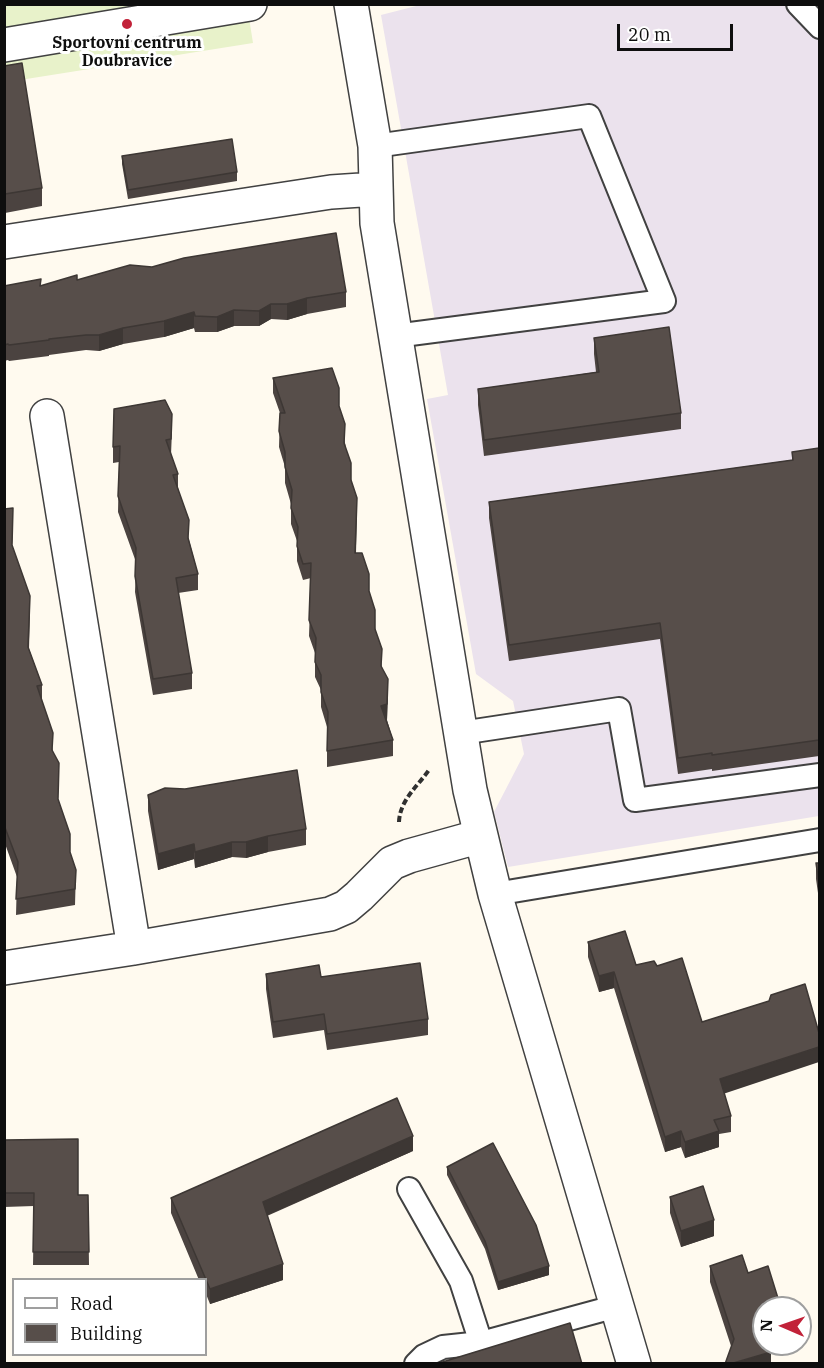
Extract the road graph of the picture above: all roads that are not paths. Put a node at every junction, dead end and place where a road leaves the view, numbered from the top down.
1 (250, 4) edge
2 (351, 4) edge
3 (798, 4) edge
4 (819, 27) edge
5 (4, 45) edge
6 (375, 146) junction
7 (376, 189) junction
8 (4, 242) edge
9 (395, 336) junction
10 (47, 416) dead end
11 (461, 733) junction
12 (819, 775) edge
13 (481, 836) junction
14 (819, 840) edge
15 (495, 894) junction
16 (134, 948) junction
17 (4, 968) edge
18 (409, 1189) dead end
19 (617, 1306) junction
20 (481, 1343) junction
21 (416, 1364) edge
22 (634, 1364) edge

1 - 5 street
2 - 6 street
3 - 4 lane
6 - 7 street
6 - 9 lane
7 - 8 street
7 - 9 street
9 - 11 street
10 - 16 street
11 - 12 lane
11 - 13 street
13 - 15 street
13 - 16 street
14 - 15 lane
15 - 19 street
16 - 17 street
18 - 20 lane
19 - 20 lane
19 - 22 street
20 - 21 lane

